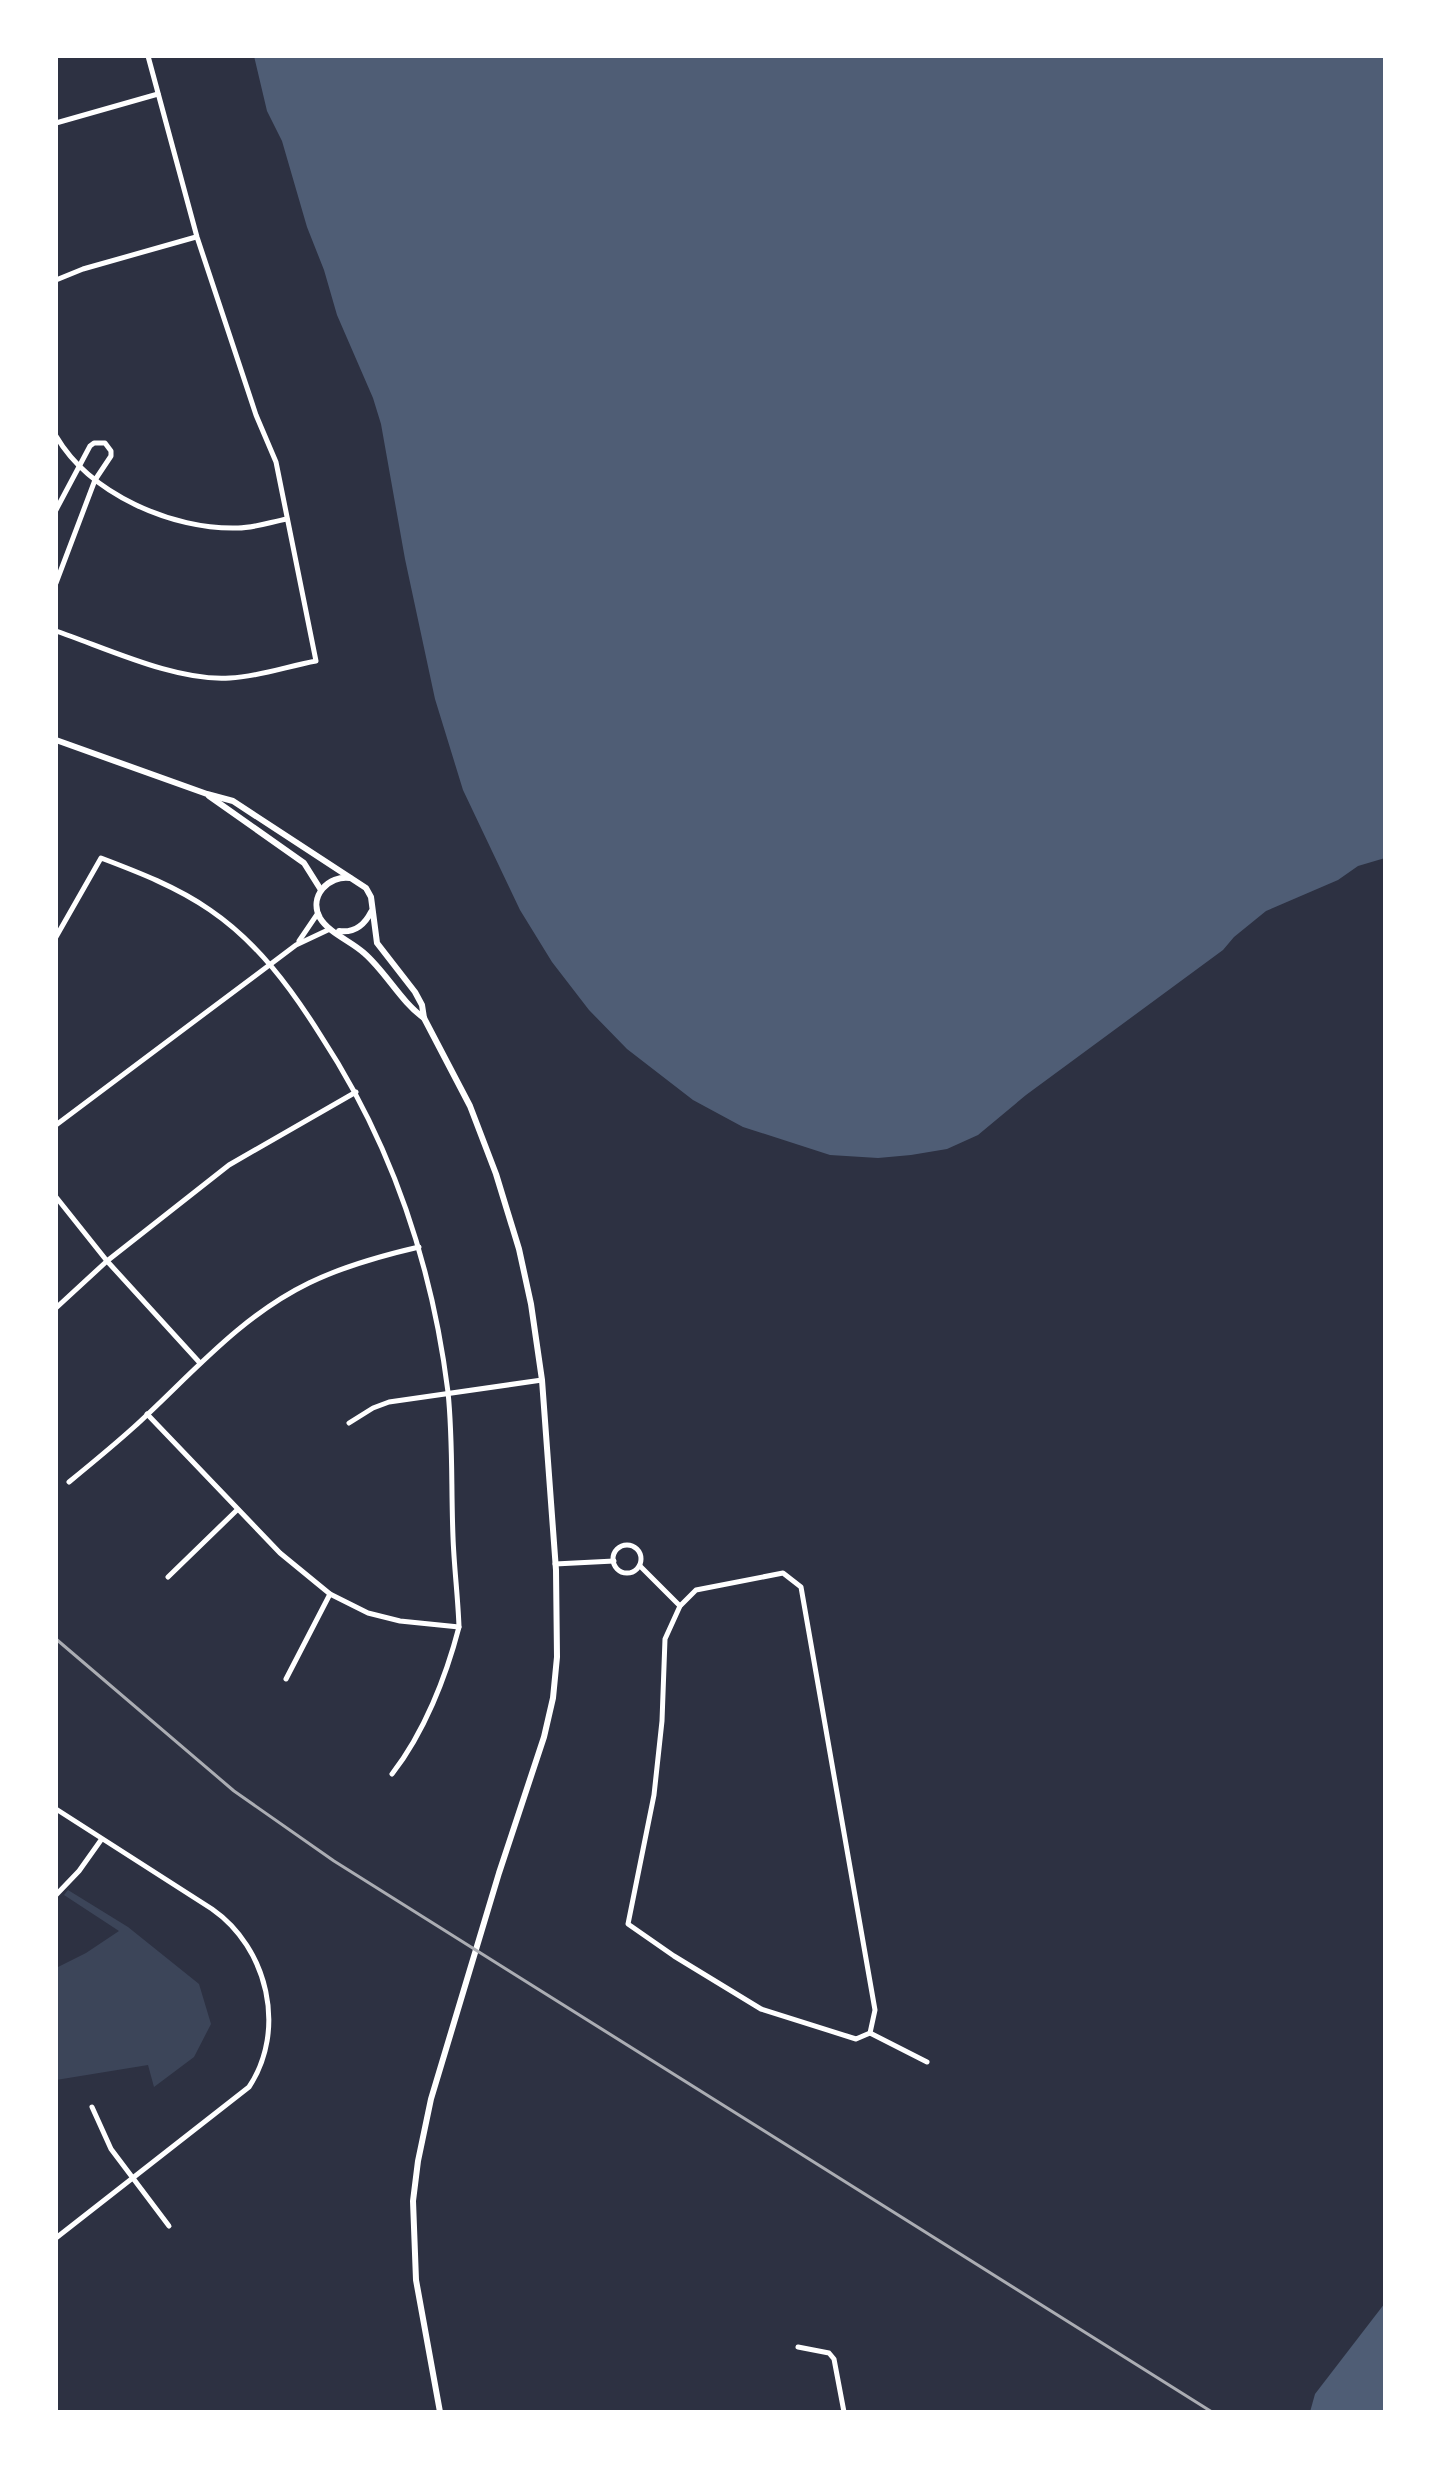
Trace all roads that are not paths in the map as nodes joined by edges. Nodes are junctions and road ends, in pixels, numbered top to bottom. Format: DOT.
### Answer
graph roads {
  1 [pos="148,56"];
  2 [pos="158,94"];
  3 [pos="56,123"];
  4 [pos="197,237"];
  5 [pos="56,280"];
  6 [pos="56,436"];
  7 [pos="78,465"];
  8 [pos="95,480"];
  9 [pos="56,510"];
  10 [pos="287,519"];
  11 [pos="56,583"];
  12 [pos="56,631"];
  13 [pos="56,740"];
  14 [pos="207,794"];
  15 [pos="353,879"];
  16 [pos="321,890"];
  17 [pos="318,912"];
  18 [pos="371,912"];
  19 [pos="332,930"];
  20 [pos="56,937"];
  21 [pos="296,945"];
  22 [pos="271,965"];
  23 [pos="424,1018"];
  24 [pos="356,1092"];
  25 [pos="56,1125"];
  26 [pos="56,1197"];
  27 [pos="419,1247"];
  28 [pos="107,1261"];
  29 [pos="56,1308"];
  30 [pos="200,1363"];
  31 [pos="542,1380"];
  32 [pos="448,1392"];
  33 [pos="147,1414"];
  34 [pos="349,1423"];
  35 [pos="69,1482"];
  36 [pos="237,1510"];
  37 [pos="614,1561"];
  38 [pos="555,1564"];
  39 [pos="640,1566"];
  40 [pos="168,1577"];
  41 [pos="330,1594"];
  42 [pos="680,1606"];
  43 [pos="459,1627"];
  44 [pos="286,1679"];
  45 [pos="392,1774"];
  46 [pos="56,1809"];
  47 [pos="101,1840"];
  48 [pos="56,1895"];
  49 [pos="870,2033"];
  50 [pos="927,2062"];
  51 [pos="92,2107"];
  52 [pos="133,2178"];
  53 [pos="169,2226"];
  54 [pos="56,2238"];
  55 [pos="798,2347"];
  56 [pos="440,2412"];
  57 [pos="844,2412"];
  1 -- 2 [label="street"];
  2 -- 3 [label="street"];
  2 -- 4 [label="street"];
  4 -- 5 [label="street"];
  4 -- 10 [label="street"];
  6 -- 7 [label="street"];
  7 -- 8 [label="street"];
  7 -- 8 [label="street"];
  7 -- 9 [label="street"];
  8 -- 10 [label="street"];
  8 -- 11 [label="street"];
  10 -- 12 [label="street"];
  13 -- 14 [label="street"];
  14 -- 15 [label="street"];
  14 -- 16 [label="street"];
  15 -- 16 [label="street"];
  15 -- 18 [label="street"];
  16 -- 17 [label="street"];
  17 -- 19 [label="street"];
  17 -- 21 [label="street"];
  18 -- 19 [label="street"];
  18 -- 23 [label="street"];
  19 -- 21 [label="street"];
  19 -- 23 [label="street"];
  20 -- 22 [label="street"];
  21 -- 22 [label="street"];
  22 -- 24 [label="street"];
  22 -- 25 [label="street"];
  23 -- 31 [label="street"];
  24 -- 27 [label="street"];
  24 -- 28 [label="street"];
  26 -- 28 [label="street"];
  27 -- 30 [label="street"];
  27 -- 32 [label="street"];
  28 -- 29 [label="street"];
  28 -- 30 [label="street"];
  30 -- 33 [label="street"];
  31 -- 32 [label="street"];
  31 -- 38 [label="street"];
  32 -- 34 [label="street"];
  32 -- 43 [label="street"];
  33 -- 35 [label="street"];
  33 -- 36 [label="street"];
  36 -- 40 [label="street"];
  36 -- 41 [label="street"];
  37 -- 38 [label="street"];
  37 -- 39 [label="street"];
  37 -- 39 [label="street"];
  38 -- 56 [label="street"];
  39 -- 42 [label="street"];
  41 -- 43 [label="street"];
  41 -- 44 [label="street"];
  42 -- 49 [label="street"];
  42 -- 49 [label="street"];
  43 -- 45 [label="street"];
  46 -- 47 [label="street"];
  47 -- 48 [label="street"];
  47 -- 52 [label="street"];
  49 -- 50 [label="street"];
  51 -- 52 [label="street"];
  52 -- 53 [label="street"];
  52 -- 54 [label="street"];
  55 -- 57 [label="street"];
}
